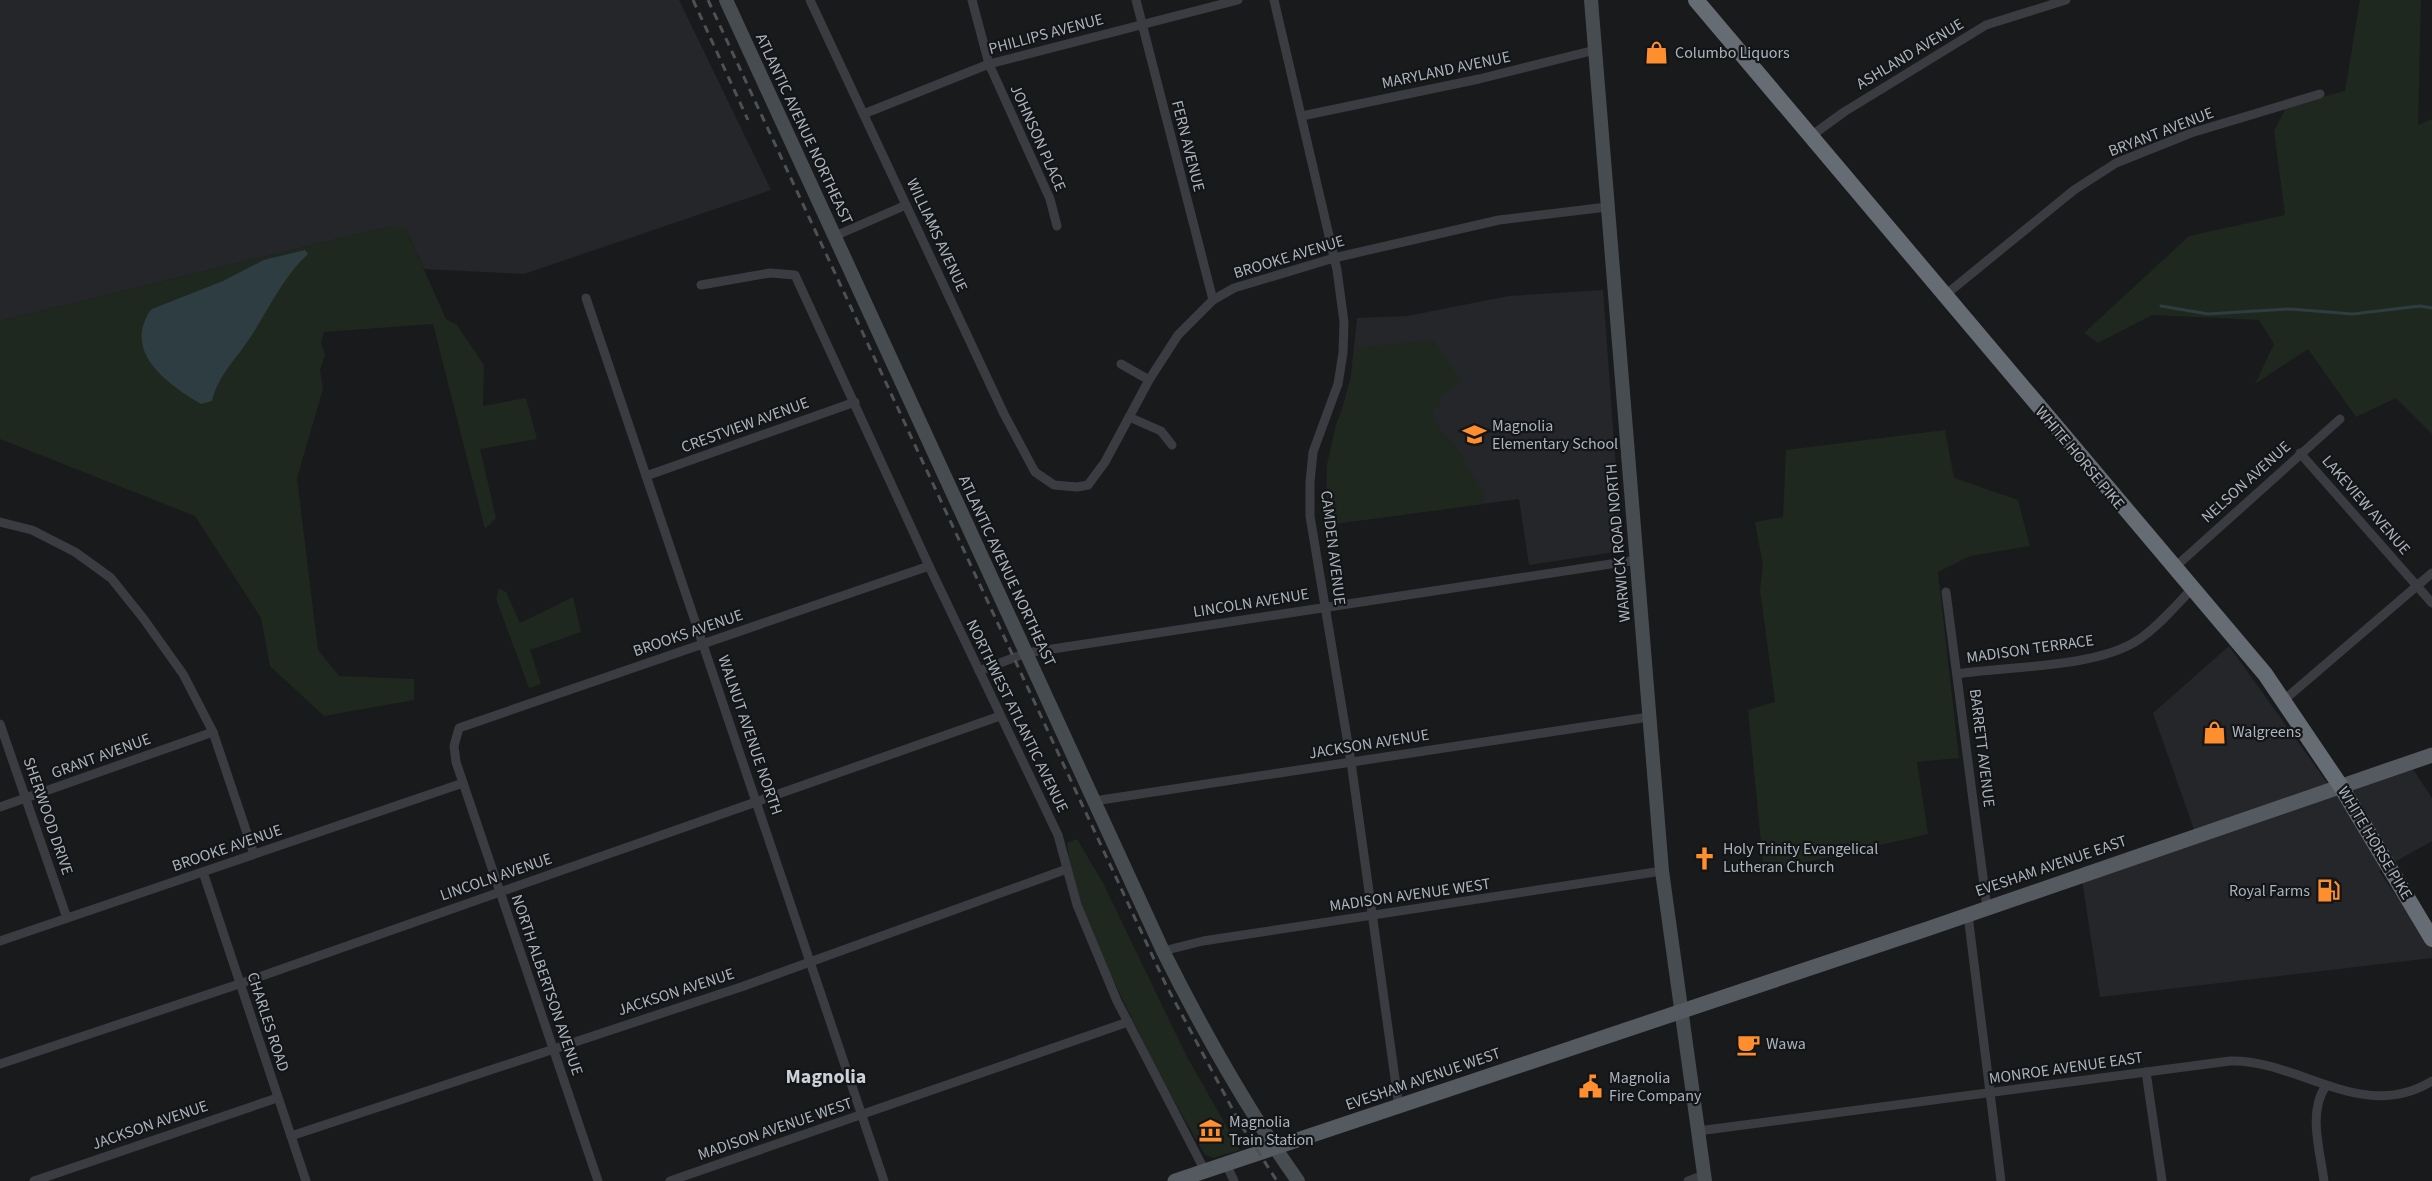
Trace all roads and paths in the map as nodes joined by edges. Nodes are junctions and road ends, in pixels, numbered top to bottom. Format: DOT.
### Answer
graph roads {
  1 [pos="726,0"];
  2 [pos="810,0"];
  3 [pos="972,0"];
  4 [pos="1136,0"];
  5 [pos="1238,0"];
  6 [pos="1275,0"];
  7 [pos="1591,0"];
  8 [pos="1696,0"];
  9 [pos="2066,0"];
  10 [pos="1142,25"];
  11 [pos="1595,50"];
  12 [pos="988,64"];
  13 [pos="2320,94"];
  14 [pos="866,114"];
  15 [pos="1302,116"];
  16 [pos="1811,136"];
  17 [pos="906,205"];
  18 [pos="1607,207"];
  19 [pos="1057,226"];
  20 [pos="836,236"];
  21 [pos="1334,258"];
  22 [pos="701,285"];
  23 [pos="1944,296"];
  24 [pos="586,298"];
  25 [pos="1213,300"];
  26 [pos="1121,364"];
  27 [pos="1149,380"];
  28 [pos="855,402"];
  29 [pos="1129,417"];
  30 [pos="2340,419"];
  31 [pos="1172,446"];
  32 [pos="2300,453"];
  33 [pos="646,476"];
  34 [pos="1043,478"];
  35 [pos="0,522"];
  36 [pos="1637,561"];
  37 [pos="929,567"];
  38 [pos="2174,568"];
  39 [pos="2432,573"];
  40 [pos="2417,586"];
  41 [pos="2192,589"];
  42 [pos="1946,592"];
  43 [pos="2432,603"];
  44 [pos="1325,606"];
  45 [pos="704,645"];
  46 [pos="1026,653"];
  47 [pos="979,670"];
  48 [pos="1958,674"];
  49 [pos="2284,700"];
  50 [pos="1000,716"];
  51 [pos="1649,717"];
  52 [pos="0,724"];
  53 [pos="458,730"];
  54 [pos="213,732"];
  55 [pos="2432,755"];
  56 [pos="1351,762"];
  57 [pos="463,783"];
  58 [pos="2340,785"];
  59 [pos="26,799"];
  60 [pos="756,801"];
  61 [pos="1094,801"];
  62 [pos="0,807"];
  63 [pos="254,854"];
  64 [pos="1067,869"];
  65 [pos="1662,871"];
  66 [pos="202,872"];
  67 [pos="500,891"];
  68 [pos="1987,908"];
  69 [pos="1968,915"];
  70 [pos="1373,916"];
  71 [pos="67,918"];
  72 [pos="2432,939"];
  73 [pos="0,941"];
  74 [pos="1163,951"];
  75 [pos="810,962"];
  76 [pos="239,984"];
  77 [pos="1682,1010"];
  78 [pos="1128,1022"];
  79 [pos="553,1048"];
  80 [pos="0,1064"];
  81 [pos="2146,1072"];
  82 [pos="2432,1081"];
  83 [pos="2325,1087"];
  84 [pos="1989,1093"];
  85 [pos="277,1098"];
  86 [pos="1399,1107"];
  87 [pos="862,1115"];
  88 [pos="1698,1131"];
  89 [pos="291,1136"];
  90 [pos="1274,1148"];
  91 [pos="1226,1164"];
  92 [pos="1205,1171"];
  93 [pos="1705,1178"];
  94 [pos="34,1181"];
  95 [pos="306,1181"];
  96 [pos="598,1181"];
  97 [pos="670,1181"];
  98 [pos="884,1181"];
  99 [pos="1175,1181"];
  100 [pos="1234,1181"];
  101 [pos="1298,1181"];
  102 [pos="1688,1181"];
  103 [pos="2001,1181"];
  104 [pos="2162,1181"];
  105 [pos="2324,1181"];
  1 -- 20 [label="street, ATLANTIC AVENUE NORTHEAST"];
  2 -- 14 [label="street, WILLIAMS AVENUE"];
  3 -- 12 [label="street, JOHNSON PLACE"];
  4 -- 10 [label="street, FERN AVENUE"];
  5 -- 10 [label="street, PHILLIPS AVENUE"];
  6 -- 15 [label="street, CAMDEN AVENUE"];
  7 -- 11 [label="street, WARWICK ROAD NORTH"];
  8 -- 16 [label="highway, WHITE HORSE PIKE"];
  9 -- 16 [label="street, ASHLAND AVENUE"];
  10 -- 12 [label="street, PHILLIPS AVENUE"];
  10 -- 25 [label="street, FERN AVENUE"];
  11 -- 15 [label="street, MARYLAND AVENUE"];
  11 -- 18 [label="street, WARWICK ROAD NORTH"];
  12 -- 14 [label="street, PHILLIPS AVENUE"];
  12 -- 19 [label="street, JOHNSON PLACE"];
  13 -- 23 [label="street, BRYANT AVENUE"];
  14 -- 17 [label="street, WILLIAMS AVENUE"];
  15 -- 21 [label="street, CAMDEN AVENUE"];
  16 -- 23 [label="highway, WHITE HORSE PIKE"];
  17 -- 20 [label="street"];
  17 -- 34 [label="street, WILLIAMS AVENUE"];
  18 -- 21 [label="street, BROOKE AVENUE"];
  18 -- 36 [label="street, WARWICK ROAD NORTH"];
  20 -- 46 [label="street, ATLANTIC AVENUE NORTHEAST"];
  21 -- 25 [label="street, BROOKE AVENUE"];
  21 -- 44 [label="street, CAMDEN AVENUE"];
  22 -- 28 [label="street, NORTHWEST ATLANTIC AVENUE"];
  23 -- 38 [label="highway, WHITE HORSE PIKE"];
  24 -- 33 [label="street, WALNUT AVENUE NORTH"];
  25 -- 27 [label="street, BROOKE AVENUE"];
  26 -- 27 [label="street"];
  27 -- 29 [label="street, BROOKE AVENUE"];
  28 -- 33 [label="street, CRESTVIEW AVENUE"];
  28 -- 37 [label="street, NORTHWEST ATLANTIC AVENUE"];
  29 -- 31 [label="street"];
  29 -- 34 [label="street, BROOKE AVENUE"];
  30 -- 32 [label="street, NELSON AVENUE"];
  32 -- 38 [label="street, NELSON AVENUE"];
  32 -- 40 [label="street, LAKEVIEW AVENUE"];
  33 -- 45 [label="street, WALNUT AVENUE NORTH"];
  35 -- 54 [label="street"];
  36 -- 44 [label="street, LINCOLN AVENUE"];
  36 -- 51 [label="street, WARWICK ROAD NORTH"];
  37 -- 45 [label="street, BROOKS AVENUE"];
  37 -- 47 [label="street, NORTHWEST ATLANTIC AVENUE"];
  38 -- 41 [label="highway, WHITE HORSE PIKE"];
  39 -- 40 [label="street"];
  40 -- 43 [label="street, LAKEVIEW AVENUE"];
  40 -- 49 [label="street"];
  41 -- 48 [label="street, MADISON TERRACE"];
  41 -- 49 [label="highway, WHITE HORSE PIKE"];
  42 -- 48 [label="street, BARRETT AVENUE"];
  44 -- 46 [label="street, LINCOLN AVENUE"];
  44 -- 56 [label="street, CAMDEN AVENUE"];
  45 -- 53 [label="street, BROOKS AVENUE"];
  45 -- 60 [label="street, WALNUT AVENUE NORTH"];
  46 -- 47 [label="street, LINCOLN AVENUE"];
  46 -- 61 [label="street, ATLANTIC AVENUE NORTHEAST"];
  47 -- 50 [label="street, NORTHWEST ATLANTIC AVENUE"];
  48 -- 68 [label="street, BARRETT AVENUE"];
  49 -- 58 [label="highway, WHITE HORSE PIKE"];
  50 -- 60 [label="street, LINCOLN AVENUE"];
  50 -- 64 [label="street, NORTHWEST ATLANTIC AVENUE"];
  51 -- 56 [label="street, JACKSON AVENUE"];
  51 -- 65 [label="street, WARWICK ROAD NORTH"];
  52 -- 59 [label="street, SHERWOOD DRIVE"];
  53 -- 57 [label="street, NORTH ALBERTSON AVENUE"];
  54 -- 59 [label="street, GRANT AVENUE"];
  54 -- 63 [label="street"];
  55 -- 58 [label="main road, EVESHAM AVENUE EAST"];
  56 -- 61 [label="street, JACKSON AVENUE"];
  56 -- 70 [label="street, CAMDEN AVENUE"];
  57 -- 63 [label="street, BROOKE AVENUE"];
  57 -- 67 [label="street, NORTH ALBERTSON AVENUE"];
  58 -- 68 [label="main road, EVESHAM AVENUE EAST"];
  58 -- 72 [label="highway, WHITE HORSE PIKE"];
  59 -- 62 [label="street, GRANT AVENUE"];
  59 -- 71 [label="street, SHERWOOD DRIVE"];
  60 -- 67 [label="street, LINCOLN AVENUE"];
  60 -- 75 [label="street, WALNUT AVENUE NORTH"];
  61 -- 74 [label="street, ATLANTIC AVENUE NORTHEAST"];
  63 -- 66 [label="street, BROOKE AVENUE"];
  64 -- 75 [label="street, JACKSON AVENUE"];
  64 -- 78 [label="street, NORTHWEST ATLANTIC AVENUE"];
  65 -- 70 [label="street, MADISON AVENUE WEST"];
  65 -- 77 [label="street, WARWICK ROAD NORTH"];
  66 -- 71 [label="street, BROOKE AVENUE"];
  66 -- 76 [label="street, CHARLES ROAD"];
  67 -- 76 [label="street, LINCOLN AVENUE"];
  67 -- 79 [label="street, NORTH ALBERTSON AVENUE"];
  68 -- 69 [label="main road, EVESHAM AVENUE EAST"];
  69 -- 77 [label="main road, EVESHAM AVENUE EAST"];
  69 -- 84 [label="street"];
  70 -- 74 [label="street, MADISON AVENUE WEST"];
  70 -- 86 [label="street, CAMDEN AVENUE"];
  71 -- 73 [label="street, BROOKE AVENUE"];
  74 -- 90 [label="street, ATLANTIC AVENUE NORTHEAST"];
  75 -- 79 [label="street, JACKSON AVENUE"];
  75 -- 87 [label="street, WALNUT AVENUE NORTH"];
  76 -- 80 [label="street, LINCOLN AVENUE"];
  76 -- 85 [label="street, CHARLES ROAD"];
  77 -- 86 [label="main road, EVESHAM AVENUE WEST"];
  77 -- 88 [label="street, WARWICK ROAD NORTH"];
  78 -- 87 [label="street, MADISON AVENUE WEST"];
  78 -- 92 [label="street, NORTHWEST ATLANTIC AVENUE"];
  79 -- 89 [label="street, JACKSON AVENUE"];
  79 -- 96 [label="street, NORTH ALBERTSON AVENUE"];
  81 -- 83 [label="street, MONROE AVENUE EAST"];
  81 -- 84 [label="street, MONROE AVENUE EAST"];
  81 -- 104 [label="street"];
  82 -- 83 [label="street, MONROE AVENUE EAST"];
  83 -- 105 [label="street"];
  84 -- 88 [label="street, MONROE AVENUE EAST"];
  84 -- 103 [label="street"];
  85 -- 89 [label="street, CHARLES ROAD"];
  85 -- 94 [label="street, JACKSON AVENUE"];
  86 -- 90 [label="main road, EVESHAM AVENUE WEST"];
  87 -- 97 [label="street, MADISON AVENUE WEST"];
  87 -- 98 [label="street, WALNUT AVENUE NORTH"];
  88 -- 93 [label="street, WARWICK ROAD NORTH"];
  89 -- 95 [label="street, CHARLES ROAD"];
  90 -- 91 [label="main road, EVESHAM AVENUE WEST"];
  90 -- 101 [label="street, ATLANTIC AVENUE NORTHEAST"];
  91 -- 92 [label="main road, EVESHAM AVENUE WEST"];
  91 -- 100 [label="street"];
  92 -- 99 [label="main road, EVESHAM AVENUE WEST"];
  93 -- 102 [label="street"];
}
